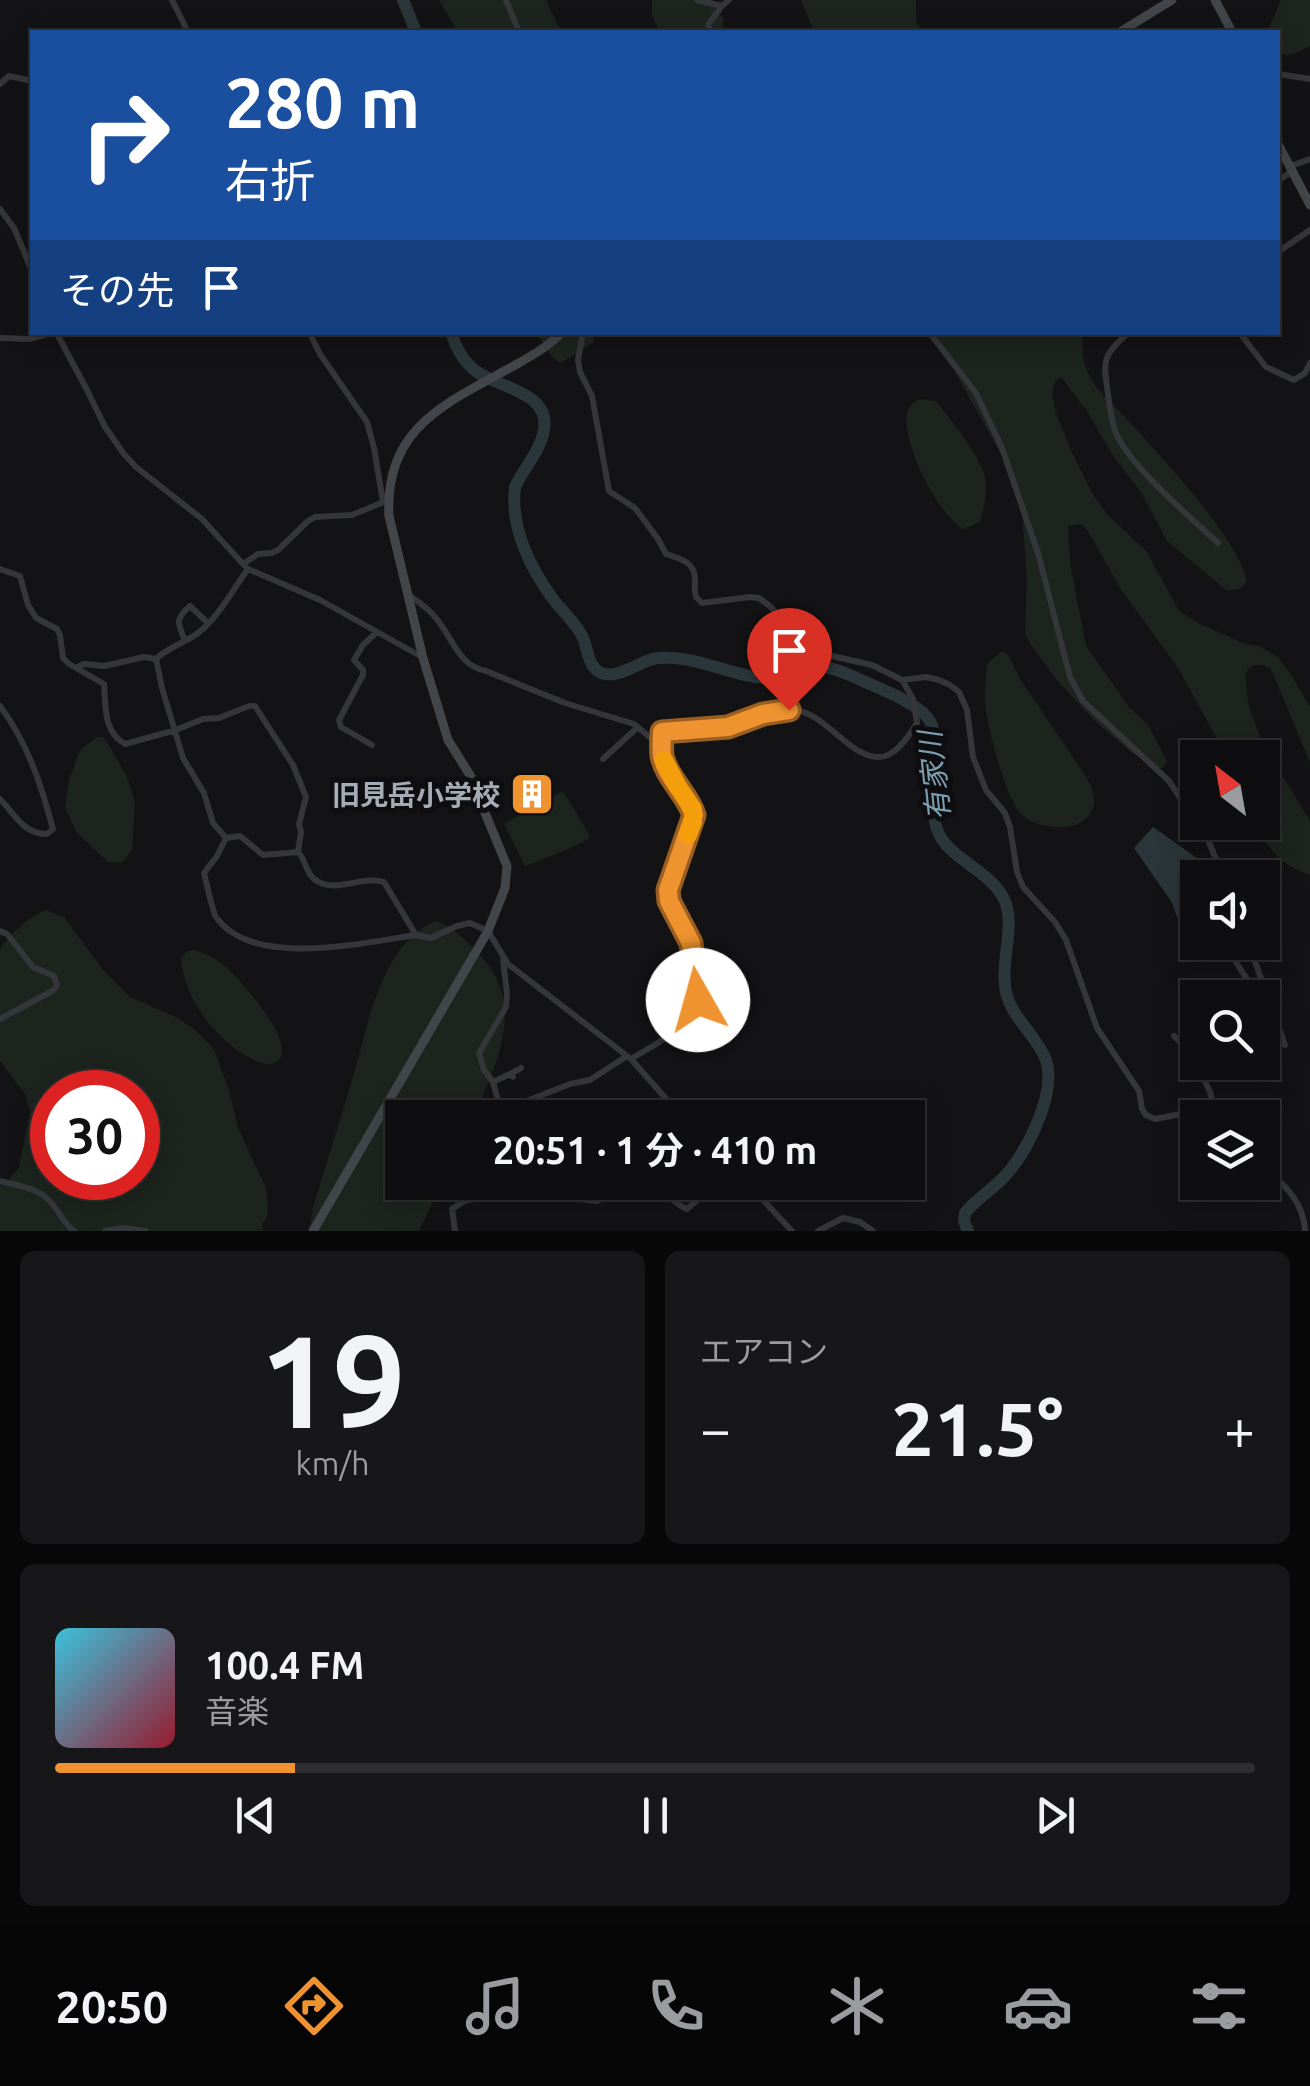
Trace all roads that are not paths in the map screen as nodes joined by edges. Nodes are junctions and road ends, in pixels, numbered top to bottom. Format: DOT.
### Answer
graph roads {
  1 [pos="172,0"];
  2 [pos="506,0"];
  3 [pos="697,0"];
  4 [pos="729,0"];
  5 [pos="1172,0"];
  6 [pos="1215,0"];
  7 [pos="722,6"];
  8 [pos="187,30"];
  9 [pos="518,30"];
  10 [pos="710,30"];
  11 [pos="1123,30"];
  12 [pos="1231,30"];
  13 [pos="1280,74"];
  14 [pos="1309,80"];
  15 [pos="30,81"];
  16 [pos="0,84"];
  17 [pos="1280,148"];
  18 [pos="1310,159"];
  19 [pos="1290,170"];
  20 [pos="1280,179"];
  21 [pos="1310,205"];
  22 [pos="0,209"];
  23 [pos="1310,230"];
  24 [pos="1280,251"];
  25 [pos="30,266"];
  26 [pos="44,335"];
  27 [pos="57,335"];
  28 [pos="310,335"];
  29 [pos="559,335"];
  30 [pos="582,335"];
  31 [pos="931,335"];
  32 [pos="1126,335"];
  33 [pos="1240,335"];
  34 [pos="0,338"];
  35 [pos="1310,363"];
  36 [pos="385,502"];
  37 [pos="1218,543"];
  38 [pos="246,566"];
  39 [pos="0,569"];
  40 [pos="409,595"];
  41 [pos="208,623"];
  42 [pos="377,632"];
  43 [pos="185,641"];
  44 [pos="423,658"];
  45 [pos="156,659"];
  46 [pos="76,668"];
  47 [pos="902,680"];
  48 [pos="0,706"];
  49 [pos="638,726"];
  50 [pos="176,730"];
  51 [pos="372,745"];
  52 [pos="661,755"];
  53 [pos="603,759"];
  54 [pos="0,799"];
  55 [pos="226,838"];
  56 [pos="298,852"];
  57 [pos="1216,860"];
  58 [pos="0,930"];
  59 [pos="488,931"];
  60 [pos="416,934"];
  61 [pos="503,959"];
  62 [pos="0,1018"];
  63 [pos="1280,1030"];
  64 [pos="1174,1036"];
  65 [pos="1286,1045"];
  66 [pos="629,1058"];
  67 [pos="520,1068"];
  68 [pos="493,1082"];
  69 [pos="497,1100"];
  70 [pos="533,1100"];
  71 [pos="668,1100"];
  72 [pos="1212,1100"];
  73 [pos="1180,1114"];
  74 [pos="0,1181"];
  75 [pos="1280,1181"];
  76 [pos="470,1200"];
  77 [pos="673,1200"];
  78 [pos="697,1200"];
  79 [pos="763,1200"];
  80 [pos="316,1227"];
  81 [pos="74,1231"];
  82 [pos="105,1231"];
  83 [pos="146,1231"];
  84 [pos="455,1231"];
  85 [pos="792,1231"];
  86 [pos="818,1231"];
  87 [pos="873,1231"];
  88 [pos="1305,1231"];
  1 -- 8 [label="street"];
  2 -- 9 [label="street"];
  3 -- 7 [label="street"];
  4 -- 7 [label="street"];
  5 -- 11 [label="street"];
  6 -- 12 [label="street"];
  7 -- 10 [label="street"];
  13 -- 14 [label="street"];
  15 -- 16 [label="street"];
  17 -- 19 [label="street"];
  18 -- 19 [label="street"];
  19 -- 20 [label="street"];
  19 -- 21 [label="street"];
  22 -- 25 [label="street"];
  23 -- 24 [label="street"];
  26 -- 34 [label="street"];
  27 -- 38 [label="street"];
  28 -- 36 [label="street"];
  29 -- 36 [label="street"];
  30 -- 47 [label="street"];
  31 -- 57 [label="street"];
  32 -- 37 [label="street"];
  33 -- 35 [label="street"];
  36 -- 38 [label="street"];
  36 -- 40 [label="street"];
  38 -- 41 [label="street"];
  38 -- 42 [label="street"];
  39 -- 46 [label="street"];
  40 -- 44 [label="street"];
  40 -- 49 [label="street"];
  41 -- 43 [label="street"];
  41 -- 43 [label="street"];
  42 -- 44 [label="street"];
  42 -- 51 [label="street"];
  43 -- 45 [label="street"];
  44 -- 59 [label="street"];
  45 -- 46 [label="street"];
  45 -- 50 [label="street"];
  46 -- 50 [label="street"];
  47 -- 52 [label="street"];
  47 -- 73 [label="street"];
  48 -- 54 [label="street"];
  49 -- 52 [label="street"];
  49 -- 53 [label="street"];
  50 -- 55 [label="street"];
  50 -- 56 [label="street"];
  52 -- 66 [label="street"];
  55 -- 56 [label="street"];
  55 -- 60 [label="street"];
  56 -- 60 [label="street"];
  58 -- 62 [label="street"];
  59 -- 60 [label="street"];
  59 -- 61 [label="street"];
  59 -- 80 [label="street"];
  61 -- 66 [label="street"];
  61 -- 68 [label="street"];
  63 -- 65 [label="street"];
  64 -- 72 [label="street"];
  66 -- 70 [label="street"];
  66 -- 71 [label="street"];
  67 -- 68 [label="street"];
  68 -- 69 [label="street"];
  74 -- 81 [label="street"];
  75 -- 88 [label="street"];
  76 -- 84 [label="street"];
  77 -- 78 [label="street"];
  79 -- 85 [label="street"];
  82 -- 83 [label="street"];
  86 -- 87 [label="street"];
}
